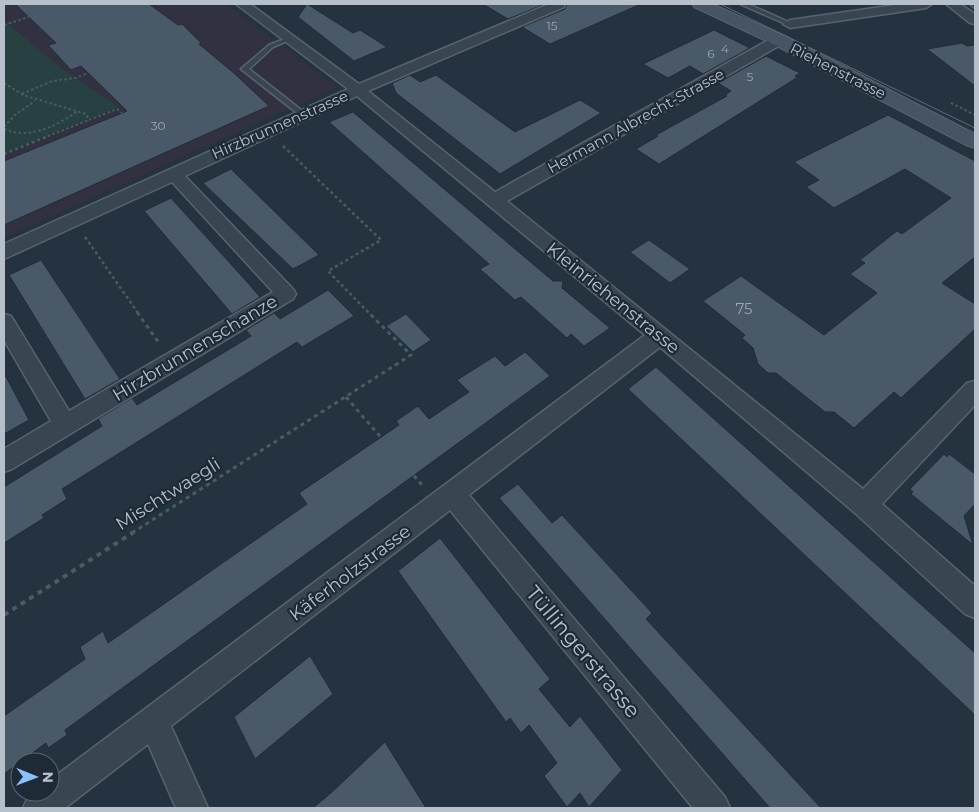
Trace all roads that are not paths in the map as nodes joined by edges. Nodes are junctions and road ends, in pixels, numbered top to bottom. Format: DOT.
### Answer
graph roads {
  1 [pos="242,4"];
  2 [pos="559,4"];
  3 [pos="700,4"];
  4 [pos="743,4"];
  5 [pos="926,4"];
  6 [pos="952,4"];
  7 [pos="886,6"];
  8 [pos="975,20"];
  9 [pos="790,24"];
  10 [pos="289,39"];
  11 [pos="778,40"];
  12 [pos="358,90"];
  13 [pos="302,116"];
  14 [pos="975,142"];
  15 [pos="174,174"];
  16 [pos="493,200"];
  17 [pos="4,252"];
  18 [pos="4,322"];
  19 [pos="660,335"];
  20 [pos="975,390"];
  21 [pos="65,425"];
  22 [pos="4,461"];
  23 [pos="453,495"];
  24 [pos="864,505"];
  25 [pos="975,604"];
  26 [pos="154,722"];
  27 [pos="39,808"];
  28 [pos="192,808"];
  29 [pos="714,808"];
  1 -- 10 [label="street, Kleinriehenstrasse"];
  2 -- 12 [label="street, Hirzbrunnenstrasse"];
  3 -- 11 [label="main road, Riehenstrasse"];
  4 -- 9 [label="lane"];
  5 -- 7 [label="street"];
  6 -- 8 [label="street"];
  7 -- 9 [label="street"];
  10 -- 12 [label="street, Kleinriehenstrasse"];
  10 -- 13 [label="lane"];
  11 -- 14 [label="main road, Riehenstrasse"];
  11 -- 16 [label="street, Hermann Albrecht-Strasse"];
  12 -- 13 [label="street, Hirzbrunnenstrasse"];
  12 -- 16 [label="street, Kleinriehenstrasse"];
  13 -- 15 [label="street, Hirzbrunnenstrasse"];
  15 -- 17 [label="street, Hirzbrunnenstrasse"];
  15 -- 21 [label="street, Hirzbrunnenschanze"];
  16 -- 19 [label="street, Kleinriehenstrasse"];
  18 -- 21 [label="street"];
  19 -- 23 [label="street, Käferholzstrasse"];
  19 -- 24 [label="street, Kleinriehenstrasse"];
  20 -- 24 [label="street"];
  21 -- 22 [label="street, Hirzbrunnenschanze"];
  23 -- 26 [label="street, Käferholzstrasse"];
  23 -- 29 [label="street, Tüllingerstrasse"];
  24 -- 25 [label="street, Kleinriehenstrasse"];
  26 -- 27 [label="street, Käferholzstrasse"];
  26 -- 28 [label="street"];
}
